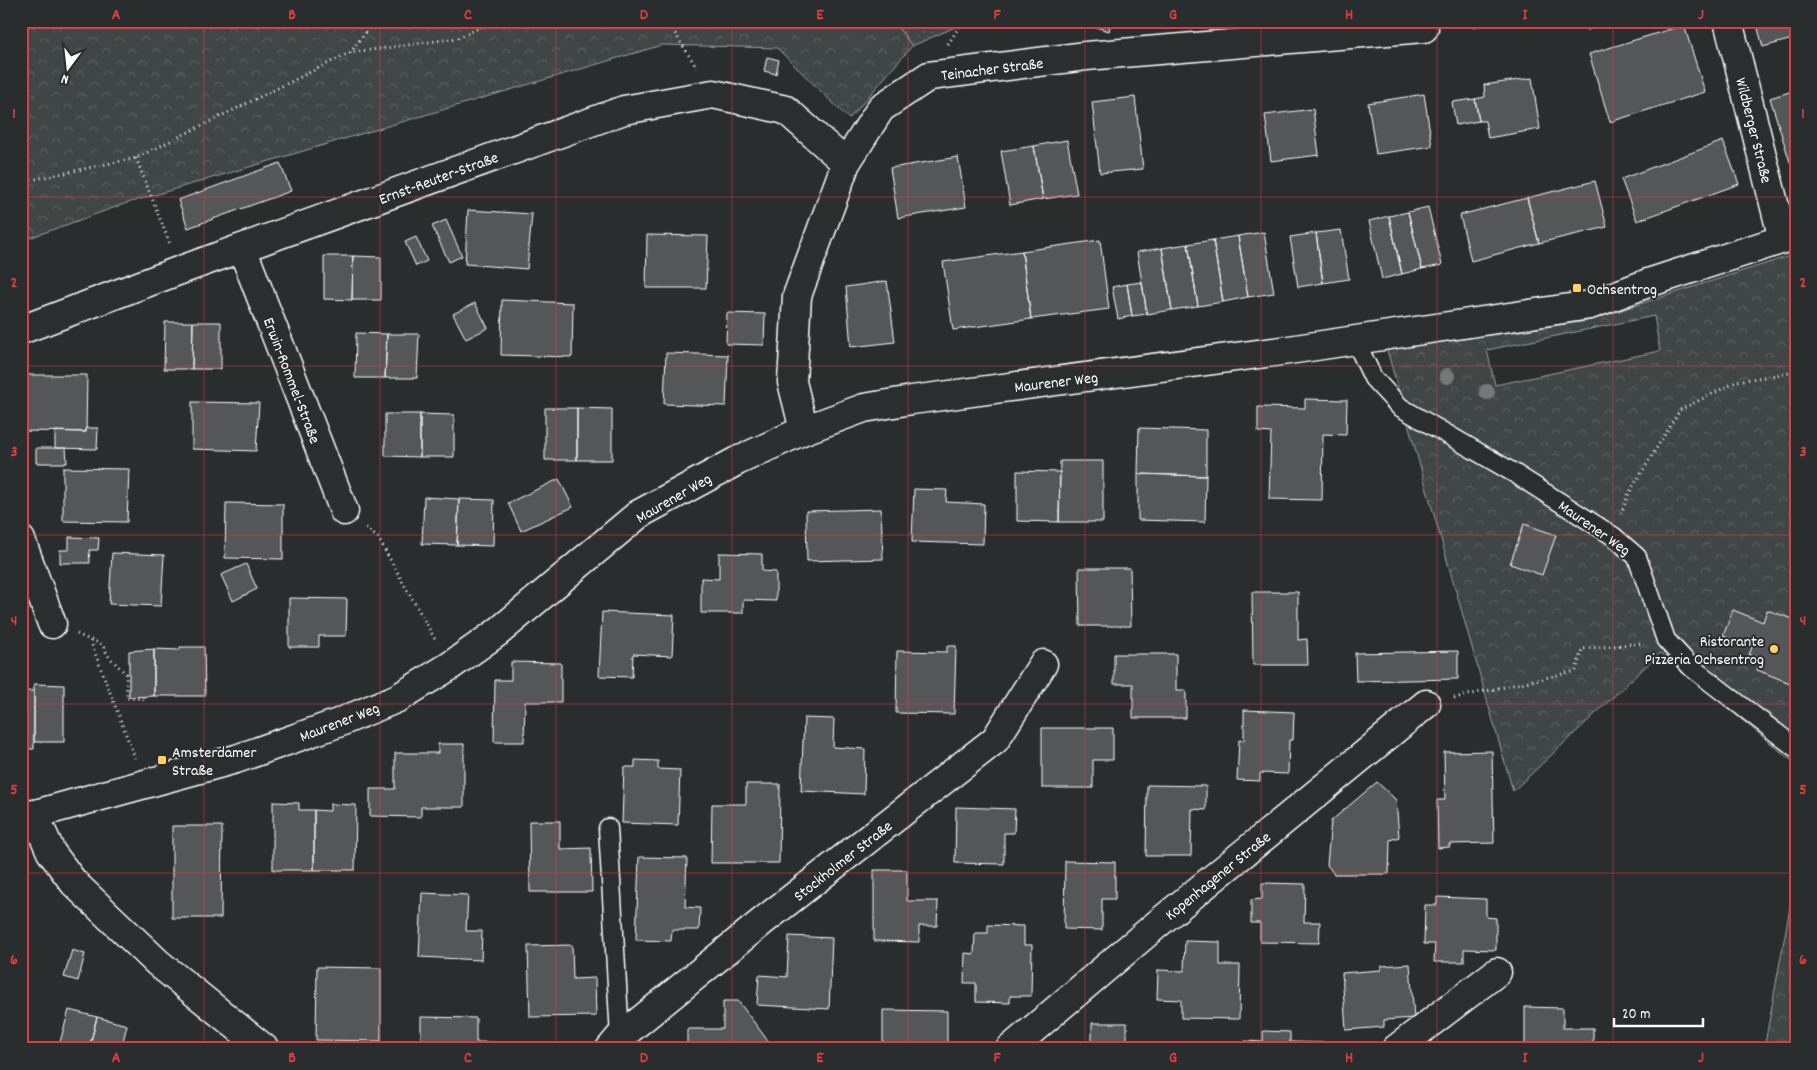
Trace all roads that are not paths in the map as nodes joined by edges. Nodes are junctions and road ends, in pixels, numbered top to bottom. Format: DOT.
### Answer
graph roads {
  1 [pos="1728,21"];
  2 [pos="1424,28"];
  3 [pos="846,163"];
  4 [pos="1789,237"];
  5 [pos="242,248"];
  6 [pos="21,330"];
  7 [pos="1355,340"];
  8 [pos="804,430"];
  9 [pos="344,511"];
  10 [pos="21,540"];
  11 [pos="52,624"];
  12 [pos="1043,664"];
  13 [pos="1426,704"];
  14 [pos="1796,748"];
  15 [pos="28,816"];
  16 [pos="608,828"];
  17 [pos="1497,972"];
  18 [pos="615,1043"];
  19 [pos="265,1049"];
  20 [pos="1010,1049"];
  21 [pos="1396,1049"];
  1 -- 4 [label="street, Wildberger Straße"];
  2 -- 3 [label="street, Teinacher Straße"];
  3 -- 5 [label="street, Ernst-Reuter-Straße"];
  3 -- 8 [label="street, Teinacher Straße"];
  4 -- 7 [label="street, Maurener Weg"];
  5 -- 6 [label="street, Ernst-Reuter-Straße"];
  5 -- 9 [label="street, Erwin-Rommel-Straße"];
  7 -- 8 [label="street, Maurener Weg"];
  7 -- 14 [label="lane, Maurener Weg"];
  8 -- 15 [label="street, Maurener Weg"];
  10 -- 11 [label="street"];
  12 -- 18 [label="street, Stockholmer Straße"];
  13 -- 20 [label="street, Kopenhagener Straße"];
  15 -- 19 [label="street"];
  16 -- 18 [label="lane, Stockholmer Straße"];
  17 -- 21 [label="street"];
}
